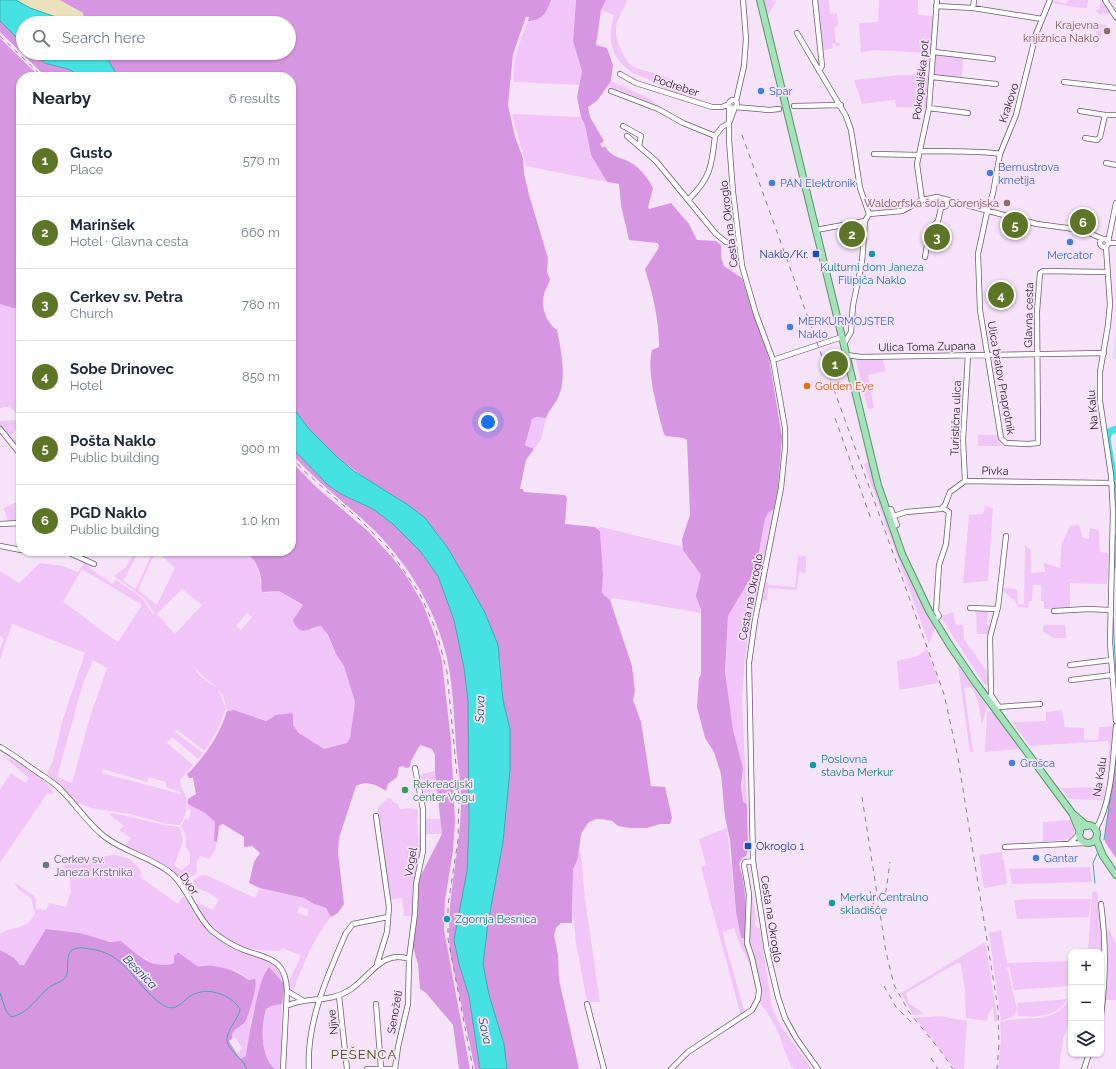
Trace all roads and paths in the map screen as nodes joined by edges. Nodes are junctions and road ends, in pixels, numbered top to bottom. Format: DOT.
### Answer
graph roads {
  1 [pos="743,0"];
  2 [pos="760,0"];
  3 [pos="815,0"];
  4 [pos="936,0"];
  5 [pos="974,0"];
  6 [pos="1050,0"];
  7 [pos="1105,0"];
  8 [pos="936,6"];
  9 [pos="973,8"];
  10 [pos="1114,12"];
  11 [pos="1116,17"];
  12 [pos="1042,19"];
  13 [pos="797,33"];
  14 [pos="934,52"];
  15 [pos="993,59"];
  16 [pos="820,72"];
  17 [pos="620,74"];
  18 [pos="932,77"];
  19 [pos="1064,82"];
  20 [pos="996,84"];
  21 [pos="1116,88"];
  22 [pos="611,91"];
  23 [pos="732,102"];
  24 [pos="840,105"];
  25 [pos="794,106"];
  26 [pos="735,107"];
  27 [pos="929,108"];
  28 [pos="756,109"];
  29 [pos="780,109"];
  30 [pos="1080,111"];
  31 [pos="968,113"];
  32 [pos="1105,115"];
  33 [pos="1116,115"];
  34 [pos="729,123"];
  35 [pos="623,126"];
  36 [pos="627,136"];
  37 [pos="715,136"];
  38 [pos="1085,138"];
  39 [pos="639,146"];
  40 [pos="920,153"];
  41 [pos="874,154"];
  42 [pos="1000,154"];
  43 [pos="1106,163"];
  44 [pos="1116,165"];
  45 [pos="688,200"];
  46 [pos="922,200"];
  47 [pos="949,200"];
  48 [pos="1116,203"];
  49 [pos="987,212"];
  50 [pos="869,214"];
  51 [pos="865,221"];
  52 [pos="816,230"];
  53 [pos="1104,243"];
  54 [pos="1116,243"];
  55 [pos="738,244"];
  56 [pos="925,257"];
  57 [pos="1108,272"];
  58 [pos="843,340"];
  59 [pos="988,354"];
  60 [pos="1037,354"];
  61 [pos="1104,354"];
  62 [pos="847,355"];
  63 [pos="968,355"];
  64 [pos="773,360"];
  65 [pos="0,429"];
  66 [pos="16,449"];
  67 [pos="1110,468"];
  68 [pos="965,481"];
  69 [pos="1103,483"];
  70 [pos="1112,483"];
  71 [pos="943,508"];
  72 [pos="889,510"];
  73 [pos="894,516"];
  74 [pos="16,523"];
  75 [pos="0,524"];
  76 [pos="894,526"];
  77 [pos="1006,536"];
  78 [pos="0,546"];
  79 [pos="16,549"];
  80 [pos="76,556"];
  81 [pos="94,564"];
  82 [pos="1112,573"];
  83 [pos="1116,578"];
  84 [pos="970,608"];
  85 [pos="997,609"];
  86 [pos="1110,610"];
  87 [pos="1054,611"];
  88 [pos="937,616"];
  89 [pos="1111,660"];
  90 [pos="1070,666"];
  91 [pos="1112,675"];
  92 [pos="1072,680"];
  93 [pos="990,698"];
  94 [pos="1040,704"];
  95 [pos="1116,721"];
  96 [pos="1116,726"];
  97 [pos="0,747"];
  98 [pos="416,768"];
  99 [pos="1072,813"];
  100 [pos="376,816"];
  101 [pos="1087,826"];
  102 [pos="1095,830"];
  103 [pos="1080,833"];
  104 [pos="1090,842"];
  105 [pos="1068,844"];
  106 [pos="1005,847"];
  107 [pos="753,861"];
  108 [pos="1116,875"];
  109 [pos="1101,904"];
  110 [pos="388,917"];
  111 [pos="409,959"];
  112 [pos="378,964"];
  113 [pos="1103,985"];
  114 [pos="288,991"];
  115 [pos="339,996"];
  116 [pos="321,999"];
  117 [pos="302,1000"];
  118 [pos="376,1004"];
  119 [pos="587,1004"];
  120 [pos="286,1006"];
  121 [pos="1088,1057"];
  122 [pos="381,1068"];
  123 [pos="283,1069"];
  124 [pos="309,1069"];
  125 [pos="347,1069"];
  126 [pos="367,1069"];
  127 [pos="395,1069"];
  128 [pos="604,1069"];
  129 [pos="671,1069"];
  130 [pos="818,1069"];
  131 [pos="1084,1069"];
  1 -- 23 [label="street, Cesta na Okroglo"];
  2 -- 52 [label="main road"];
  3 -- 16 [label="street"];
  4 -- 8 [label="street, Pokopališka pot"];
  5 -- 9 [label="street"];
  6 -- 12 [label="street, Krakovo"];
  7 -- 10 [label="street"];
  8 -- 9 [label="street"];
  8 -- 14 [label="street, Pokopališka pot"];
  9 -- 12 [label="street"];
  10 -- 11 [label="street"];
  12 -- 42 [label="street, Krakovo"];
  13 -- 16 [label="street"];
  14 -- 15 [label="street"];
  14 -- 18 [label="street, Pokopališka pot"];
  16 -- 24 [label="street"];
  17 -- 23 [label="street, Podreber"];
  18 -- 20 [label="street"];
  18 -- 27 [label="street, Pokopališka pot"];
  19 -- 21 [label="street"];
  22 -- 37 [label="street"];
  23 -- 26 [label="street"];
  23 -- 28 [label="street"];
  23 -- 34 [label="street, Cesta na Okroglo"];
  24 -- 25 [label="street"];
  24 -- 50 [label="street"];
  26 -- 28 [label="street"];
  26 -- 34 [label="street"];
  27 -- 31 [label="street"];
  27 -- 40 [label="street, Pokopališka pot"];
  28 -- 29 [label="street"];
  30 -- 32 [label="street"];
  32 -- 33 [label="street"];
  32 -- 38 [label="street"];
  34 -- 37 [label="street"];
  34 -- 55 [label="street, Cesta na Okroglo"];
  35 -- 39 [label="street"];
  36 -- 39 [label="street"];
  37 -- 45 [label="street"];
  39 -- 45 [label="street"];
  40 -- 41 [label="street"];
  40 -- 42 [label="street"];
  40 -- 46 [label="street, Pokopališka pot"];
  42 -- 49 [label="street, Krakovo"];
  43 -- 44 [label="street"];
  45 -- 55 [label="street"];
  46 -- 47 [label="street"];
  46 -- 50 [label="street"];
  47 -- 49 [label="street"];
  47 -- 56 [label="street"];
  48 -- 53 [label="street, Na Kalu"];
  49 -- 53 [label="street"];
  49 -- 59 [label="street, Ulica bratov Praprotnik"];
  50 -- 51 [label="street"];
  51 -- 52 [label="street"];
  51 -- 58 [label="street"];
  52 -- 58 [label="main road"];
  53 -- 54 [label="street"];
  53 -- 57 [label="street, Na Kalu"];
  55 -- 64 [label="street, Cesta na Okroglo"];
  57 -- 60 [label="street, Glavna cesta"];
  57 -- 61 [label="street, Na Kalu"];
  58 -- 62 [label="main road"];
  58 -- 64 [label="street"];
  59 -- 60 [label="street, Ulica Toma Zupana"];
  59 -- 60 [label="street, Ulica bratov Praprotnik"];
  59 -- 63 [label="street, Ulica Toma Zupana"];
  60 -- 61 [label="street, Ulica Toma Zupana"];
  61 -- 67 [label="street, Na Kalu"];
  62 -- 63 [label="street, Ulica Toma Zupana"];
  62 -- 72 [label="main road"];
  63 -- 68 [label="street, Turistična ulica"];
  64 -- 107 [label="street, Cesta na Okroglo"];
  65 -- 66 [label="street"];
  67 -- 69 [label="street"];
  67 -- 70 [label="street, Na Kalu"];
  68 -- 69 [label="street, Pivka"];
  68 -- 71 [label="street"];
  69 -- 70 [label="street, Pivka"];
  70 -- 82 [label="street, Na Kalu"];
  71 -- 73 [label="street"];
  71 -- 88 [label="street"];
  72 -- 73 [label="street"];
  72 -- 76 [label="main road"];
  73 -- 76 [label="street"];
  74 -- 75 [label="street"];
  76 -- 88 [label="main road"];
  77 -- 85 [label="street"];
  78 -- 79 [label="street"];
  80 -- 81 [label="street"];
  82 -- 83 [label="street"];
  82 -- 86 [label="street, Na Kalu"];
  84 -- 85 [label="street"];
  85 -- 93 [label="street"];
  86 -- 87 [label="street"];
  86 -- 89 [label="street, Na Kalu"];
  88 -- 93 [label="main road"];
  89 -- 90 [label="street"];
  89 -- 91 [label="street, Na Kalu"];
  91 -- 92 [label="street"];
  91 -- 95 [label="street, Na Kalu"];
  93 -- 94 [label="street"];
  93 -- 99 [label="main road"];
  96 -- 102 [label="street, Na Kalu"];
  97 -- 114 [label="street, Dvor"];
  98 -- 111 [label="street, Vogel"];
  99 -- 101 [label="main road"];
  99 -- 103 [label="main road"];
  100 -- 110 [label="street"];
  101 -- 102 [label="main road"];
  101 -- 103 [label="main road"];
  102 -- 104 [label="main road"];
  103 -- 104 [label="main road"];
  103 -- 105 [label="street"];
  104 -- 105 [label="street"];
  104 -- 108 [label="main road"];
  105 -- 106 [label="street"];
  107 -- 129 [label="street"];
  107 -- 130 [label="street, Cesta na Okroglo"];
  109 -- 113 [label="street"];
  110 -- 112 [label="street"];
  110 -- 116 [label="street"];
  111 -- 112 [label="street"];
  111 -- 127 [label="street, Senožeti"];
  112 -- 115 [label="street"];
  114 -- 117 [label="street"];
  114 -- 120 [label="street, Dvor"];
  115 -- 116 [label="street"];
  115 -- 125 [label="street, Njive"];
  116 -- 117 [label="street"];
  116 -- 124 [label="street"];
  117 -- 120 [label="street"];
  118 -- 122 [label="street"];
  119 -- 128 [label="street"];
  120 -- 123 [label="street, Dvor"];
  121 -- 131 [label="street"];
  122 -- 126 [label="street"];
  122 -- 127 [label="street"];
}
